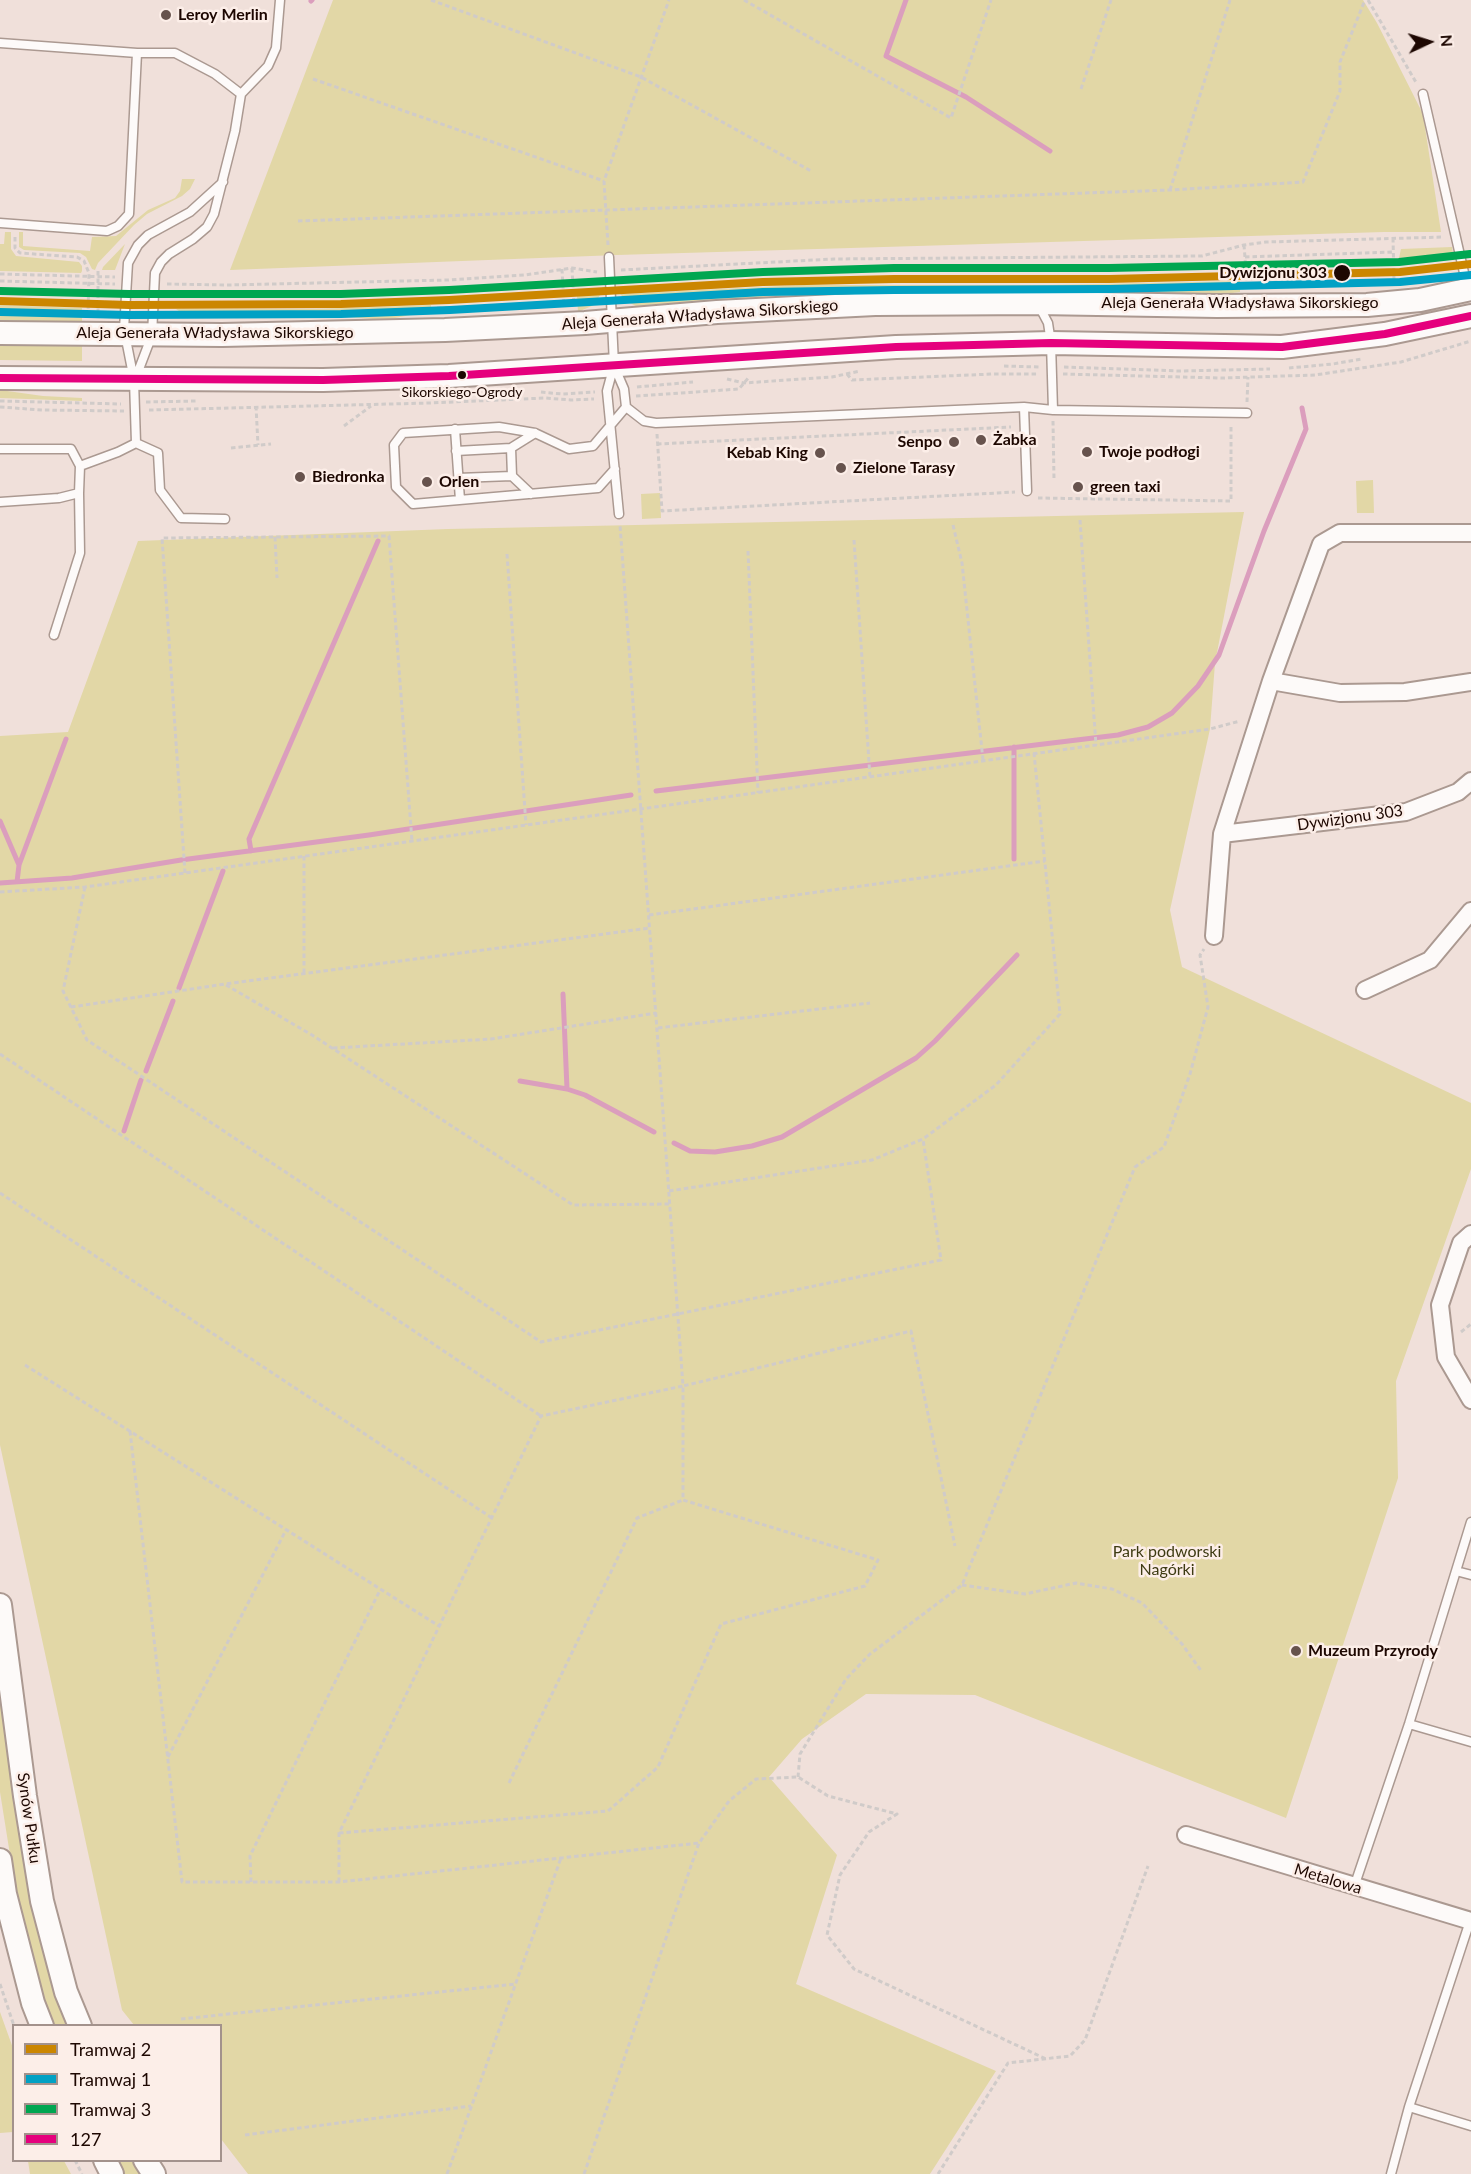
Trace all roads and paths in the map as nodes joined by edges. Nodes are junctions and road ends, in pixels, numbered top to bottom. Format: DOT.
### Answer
graph roads {
  1 [pos="280,0"];
  2 [pos="431,0"];
  3 [pos="669,0"];
  4 [pos="744,0"];
  5 [pos="991,0"];
  6 [pos="1111,0"];
  7 [pos="1230,0"];
  8 [pos="1367,0"];
  9 [pos="0,43"];
  10 [pos="137,53"];
  11 [pos="641,77"];
  12 [pos="313,79"];
  13 [pos="1081,90"];
  14 [pos="241,94"];
  15 [pos="1423,94"];
  16 [pos="811,171"];
  17 [pos="224,181"];
  18 [pos="604,181"];
  19 [pos="1170,190"];
  20 [pos="605,209"];
  21 [pos="298,221"];
  22 [pos="0,223"];
  23 [pos="15,232"];
  24 [pos="1456,236"];
  25 [pos="1393,238"];
  26 [pos="1244,245"];
  27 [pos="1393,252"];
  28 [pos="609,257"];
  29 [pos="1245,257"];
  30 [pos="562,268"];
  31 [pos="572,268"];
  32 [pos="98,270"];
  33 [pos="609,271"];
  34 [pos="0,274"];
  35 [pos="89,276"];
  36 [pos="99,277"];
  37 [pos="115,277"];
  38 [pos="0,281"];
  39 [pos="89,284"];
  40 [pos="99,284"];
  41 [pos="114,284"];
  42 [pos="164,284"];
  43 [pos="1256,284"];
  44 [pos="1275,284"];
  45 [pos="1469,290"];
  46 [pos="1038,303"];
  47 [pos="574,312"];
  48 [pos="565,313"];
  49 [pos="1471,316"];
  50 [pos="98,319"];
  51 [pos="611,321"];
  52 [pos="88,322"];
  53 [pos="0,333"];
  54 [pos="125,334"];
  55 [pos="152,335"];
  56 [pos="1051,343"];
  57 [pos="614,365"];
  58 [pos="1248,377"];
  59 [pos="0,378"];
  60 [pos="135,380"];
  61 [pos="570,385"];
  62 [pos="1248,392"];
  63 [pos="87,397"];
  64 [pos="97,398"];
  65 [pos="594,399"];
  66 [pos="571,400"];
  67 [pos="0,401"];
  68 [pos="87,404"];
  69 [pos="98,404"];
  70 [pos="120,404"];
  71 [pos="372,405"];
  72 [pos="256,406"];
  73 [pos="0,407"];
  74 [pos="626,407"];
  75 [pos="1024,407"];
  76 [pos="87,410"];
  77 [pos="1053,410"];
  78 [pos="135,411"];
  79 [pos="1231,413"];
  80 [pos="1247,413"];
  81 [pos="656,423"];
  82 [pos="611,424"];
  83 [pos="345,426"];
  84 [pos="1025,426"];
  85 [pos="455,429"];
  86 [pos="535,432"];
  87 [pos="136,443"];
  88 [pos="271,444"];
  89 [pos="657,444"];
  90 [pos="258,445"];
  91 [pos="231,448"];
  92 [pos="511,448"];
  93 [pos="0,449"];
  94 [pos="456,451"];
  95 [pos="80,466"];
  96 [pos="615,469"];
  97 [pos="512,476"];
  98 [pos="458,478"];
  99 [pos="1054,480"];
  100 [pos="1027,491"];
  101 [pos="79,493"];
  102 [pos="531,494"];
  103 [pos="460,500"];
  104 [pos="0,502"];
  105 [pos="618,514"];
  106 [pos="225,519"];
  107 [pos="1080,520"];
  108 [pos="952,525"];
  109 [pos="1471,533"];
  110 [pos="275,537"];
  111 [pos="854,540"];
  112 [pos="748,551"];
  113 [pos="507,554"];
  114 [pos="277,578"];
  115 [pos="54,635"];
  116 [pos="1271,681"];
  117 [pos="1471,682"];
  118 [pos="1260,715"];
  119 [pos="1096,743"];
  120 [pos="1034,753"];
  121 [pos="983,760"];
  122 [pos="870,777"];
  123 [pos="1471,781"];
  124 [pos="758,793"];
  125 [pos="641,809"];
  126 [pos="526,825"];
  127 [pos="1222,834"];
  128 [pos="412,841"];
  129 [pos="304,856"];
  130 [pos="1045,861"];
  131 [pos="185,873"];
  132 [pos="85,887"];
  133 [pos="0,892"];
  134 [pos="1471,911"];
  135 [pos="649,915"];
  136 [pos="650,928"];
  137 [pos="1214,936"];
  138 [pos="304,973"];
  139 [pos="225,984"];
  140 [pos="1365,990"];
  141 [pos="870,1003"];
  142 [pos="70,1007"];
  143 [pos="656,1013"];
  144 [pos="657,1028"];
  145 [pos="332,1048"];
  146 [pos="0,1054"];
  147 [pos="923,1139"];
  148 [pos="669,1192"];
  149 [pos="0,1193"];
  150 [pos="670,1204"];
  151 [pos="1471,1234"];
  152 [pos="678,1313"];
  153 [pos="25,1365"];
  154 [pos="683,1386"];
  155 [pos="1471,1400"];
  156 [pos="541,1416"];
  157 [pos="130,1431"];
  158 [pos="683,1500"];
  159 [pos="492,1518"];
  160 [pos="1471,1522"];
  161 [pos="286,1530"];
  162 [pos="955,1546"];
  163 [pos="1456,1570"];
  164 [pos="1471,1575"];
  165 [pos="962,1585"];
  166 [pos="380,1590"];
  167 [pos="0,1605"];
  168 [pos="439,1626"];
  169 [pos="1202,1672"];
  170 [pos="1409,1724"];
  171 [pos="1471,1742"];
  172 [pos="167,1759"];
  173 [pos="798,1777"];
  174 [pos="508,1783"];
  175 [pos="339,1833"];
  176 [pos="1186,1835"];
  177 [pos="699,1843"];
  178 [pos="561,1858"];
  179 [pos="0,1860"];
  180 [pos="1148,1866"];
  181 [pos="251,1882"];
  182 [pos="339,1882"];
  183 [pos="1354,1887"];
  184 [pos="1471,1921"];
  185 [pos="0,1984"];
  186 [pos="516,1984"];
  187 [pos="182,2019"];
  188 [pos="14,2024"];
  189 [pos="42,2024"];
  190 [pos="80,2024"];
  191 [pos="1046,2059"];
  192 [pos="471,2106"];
  193 [pos="1409,2107"];
  194 [pos="1471,2126"];
  195 [pos="245,2135"];
  196 [pos="447,2174"];
  197 [pos="584,2174"];
  198 [pos="938,2174"];
  199 [pos="1391,2174"];
  1 -- 14 [label="lane"];
  2 -- 11 [label="path"];
  3 -- 11 [label="path"];
  4 -- 5 [label="path"];
  6 -- 13 [label="path"];
  7 -- 19 [label="path"];
  8 -- 15 [label="path"];
  8 -- 19 [label="path"];
  9 -- 10 [label="lane"];
  10 -- 14 [label="lane"];
  10 -- 22 [label="lane"];
  11 -- 16 [label="path"];
  11 -- 18 [label="path"];
  12 -- 18 [label="path"];
  14 -- 17 [label="lane"];
  15 -- 24 [label="lane"];
  17 -- 54 [label="lane"];
  17 -- 55 [label="lane"];
  18 -- 20 [label="path"];
  19 -- 20 [label="path"];
  20 -- 21 [label="path"];
  20 -- 28 [label="path"];
  23 -- 35 [label="path"];
  24 -- 25 [label="path"];
  24 -- 45 [label="lane"];
  25 -- 26 [label="path"];
  25 -- 27 [label="path"];
  26 -- 29 [label="path"];
  26 -- 33 [label="path"];
  27 -- 29 [label="path"];
  27 -- 44 [label="path"];
  28 -- 33 [label="lane"];
  29 -- 43 [label="path"];
  30 -- 31 [label="path"];
  30 -- 42 [label="path"];
  30 -- 48 [label="path"];
  31 -- 33 [label="path"];
  31 -- 47 [label="path"];
  32 -- 36 [label="path"];
  33 -- 51 [label="lane"];
  34 -- 35 [label="path"];
  35 -- 36 [label="path"];
  35 -- 39 [label="path"];
  36 -- 37 [label="path"];
  36 -- 40 [label="path"];
  38 -- 39 [label="path"];
  39 -- 40 [label="path"];
  39 -- 52 [label="path"];
  40 -- 41 [label="path"];
  40 -- 50 [label="path"];
  45 -- 46 [label="main road, Aleja Generała Władysława Sikorskiego"];
  46 -- 51 [label="main road, Aleja Generała Władysława Sikorskiego"];
  46 -- 56 [label="lane"];
  49 -- 56 [label="main road, Aleja Generała Władysława Sikorskiego"];
  51 -- 55 [label="main road, Aleja Generała Władysława Sikorskiego"];
  51 -- 57 [label="lane"];
  53 -- 54 [label="main road, Aleja Generała Władysława Sikorskiego"];
  54 -- 55 [label="main road, Aleja Generała Władysława Sikorskiego"];
  54 -- 60 [label="lane"];
  55 -- 60 [label="lane"];
  56 -- 57 [label="main road, Aleja Generała Władysława Sikorskiego"];
  56 -- 77 [label="lane"];
  57 -- 60 [label="main road, Aleja Generała Władysława Sikorskiego"];
  57 -- 74 [label="lane"];
  57 -- 82 [label="lane"];
  58 -- 62 [label="path"];
  59 -- 60 [label="main road, Aleja Generała Władysława Sikorskiego"];
  60 -- 78 [label="lane"];
  61 -- 66 [label="path"];
  63 -- 68 [label="path"];
  64 -- 69 [label="path"];
  65 -- 66 [label="path"];
  66 -- 71 [label="path"];
  67 -- 68 [label="path"];
  68 -- 69 [label="path"];
  68 -- 76 [label="path"];
  69 -- 70 [label="path"];
  71 -- 72 [label="path"];
  71 -- 83 [label="path"];
  72 -- 78 [label="path"];
  72 -- 90 [label="path"];
  73 -- 76 [label="path"];
  74 -- 81 [label="lane"];
  74 -- 82 [label="lane"];
  75 -- 77 [label="lane"];
  75 -- 81 [label="lane"];
  75 -- 84 [label="lane"];
  76 -- 78 [label="path"];
  77 -- 79 [label="lane"];
  77 -- 99 [label="path"];
  78 -- 87 [label="lane"];
  79 -- 80 [label="lane"];
  79 -- 100 [label="path"];
  81 -- 89 [label="path"];
  82 -- 86 [label="lane"];
  82 -- 96 [label="lane"];
  84 -- 89 [label="path"];
  84 -- 100 [label="lane"];
  85 -- 86 [label="lane"];
  85 -- 94 [label="lane"];
  85 -- 103 [label="lane"];
  86 -- 92 [label="lane"];
  87 -- 95 [label="lane"];
  87 -- 106 [label="lane"];
  88 -- 90 [label="path"];
  89 -- 100 [label="path"];
  90 -- 91 [label="path"];
  92 -- 94 [label="lane"];
  92 -- 97 [label="lane"];
  93 -- 95 [label="lane"];
  94 -- 98 [label="lane"];
  95 -- 101 [label="lane"];
  96 -- 102 [label="lane"];
  96 -- 105 [label="lane"];
  97 -- 98 [label="lane"];
  97 -- 102 [label="lane"];
  98 -- 103 [label="lane"];
  101 -- 104 [label="lane"];
  101 -- 115 [label="lane"];
  102 -- 103 [label="lane"];
  105 -- 125 [label="path"];
  107 -- 119 [label="path"];
  108 -- 121 [label="path"];
  109 -- 116 [label="street"];
  110 -- 114 [label="path"];
  110 -- 128 [label="path"];
  110 -- 131 [label="path"];
  111 -- 122 [label="path"];
  112 -- 124 [label="path"];
  113 -- 126 [label="path"];
  116 -- 117 [label="street"];
  116 -- 118 [label="street"];
  118 -- 119 [label="path"];
  118 -- 127 [label="street"];
  119 -- 120 [label="path"];
  120 -- 121 [label="path"];
  120 -- 130 [label="path"];
  121 -- 122 [label="path"];
  122 -- 124 [label="path"];
  123 -- 127 [label="street, Dywizjonu 303"];
  124 -- 125 [label="path"];
  125 -- 126 [label="path"];
  125 -- 135 [label="path"];
  126 -- 128 [label="path"];
  127 -- 137 [label="street"];
  128 -- 129 [label="path"];
  129 -- 131 [label="path"];
  129 -- 138 [label="path"];
  130 -- 135 [label="path"];
  130 -- 147 [label="path"];
  131 -- 132 [label="path"];
  132 -- 133 [label="path"];
  132 -- 142 [label="path"];
  134 -- 140 [label="street"];
  135 -- 136 [label="path"];
  136 -- 138 [label="path"];
  136 -- 143 [label="path"];
  137 -- 165 [label="path"];
  138 -- 139 [label="path"];
  139 -- 142 [label="path"];
  139 -- 145 [label="path"];
  141 -- 144 [label="path"];
  142 -- 152 [label="path"];
  143 -- 144 [label="path"];
  143 -- 145 [label="path"];
  144 -- 148 [label="path"];
  145 -- 150 [label="path"];
  146 -- 156 [label="path"];
  147 -- 148 [label="path"];
  147 -- 152 [label="path"];
  148 -- 150 [label="path"];
  149 -- 159 [label="path"];
  150 -- 152 [label="path"];
  151 -- 155 [label="street"];
  152 -- 154 [label="path"];
  153 -- 157 [label="path"];
  154 -- 156 [label="path"];
  154 -- 158 [label="path"];
  154 -- 162 [label="path"];
  156 -- 159 [label="path"];
  157 -- 161 [label="path"];
  157 -- 172 [label="path"];
  158 -- 174 [label="path"];
  158 -- 175 [label="path"];
  159 -- 168 [label="path"];
  160 -- 163 [label="lane"];
  161 -- 166 [label="path"];
  161 -- 172 [label="path"];
  163 -- 164 [label="lane"];
  163 -- 170 [label="lane"];
  165 -- 169 [label="path"];
  165 -- 173 [label="path"];
  166 -- 168 [label="path"];
  166 -- 181 [label="path"];
  167 -- 190 [label="main road, Synów Pułku"];
  168 -- 175 [label="path"];
  170 -- 171 [label="lane"];
  170 -- 183 [label="lane"];
  172 -- 181 [label="path"];
  173 -- 177 [label="path"];
  173 -- 191 [label="path"];
  175 -- 182 [label="path"];
  176 -- 183 [label="street, Metalowa"];
  177 -- 178 [label="path"];
  177 -- 197 [label="path"];
  178 -- 182 [label="path"];
  178 -- 186 [label="path"];
  179 -- 189 [label="main road"];
  180 -- 191 [label="path"];
  181 -- 182 [label="path"];
  183 -- 184 [label="street, Metalowa"];
  184 -- 193 [label="lane"];
  185 -- 188 [label="path"];
  186 -- 187 [label="path"];
  186 -- 192 [label="path"];
  191 -- 198 [label="path"];
  192 -- 195 [label="path"];
  192 -- 196 [label="path"];
  193 -- 194 [label="lane"];
  193 -- 199 [label="lane"];
}
